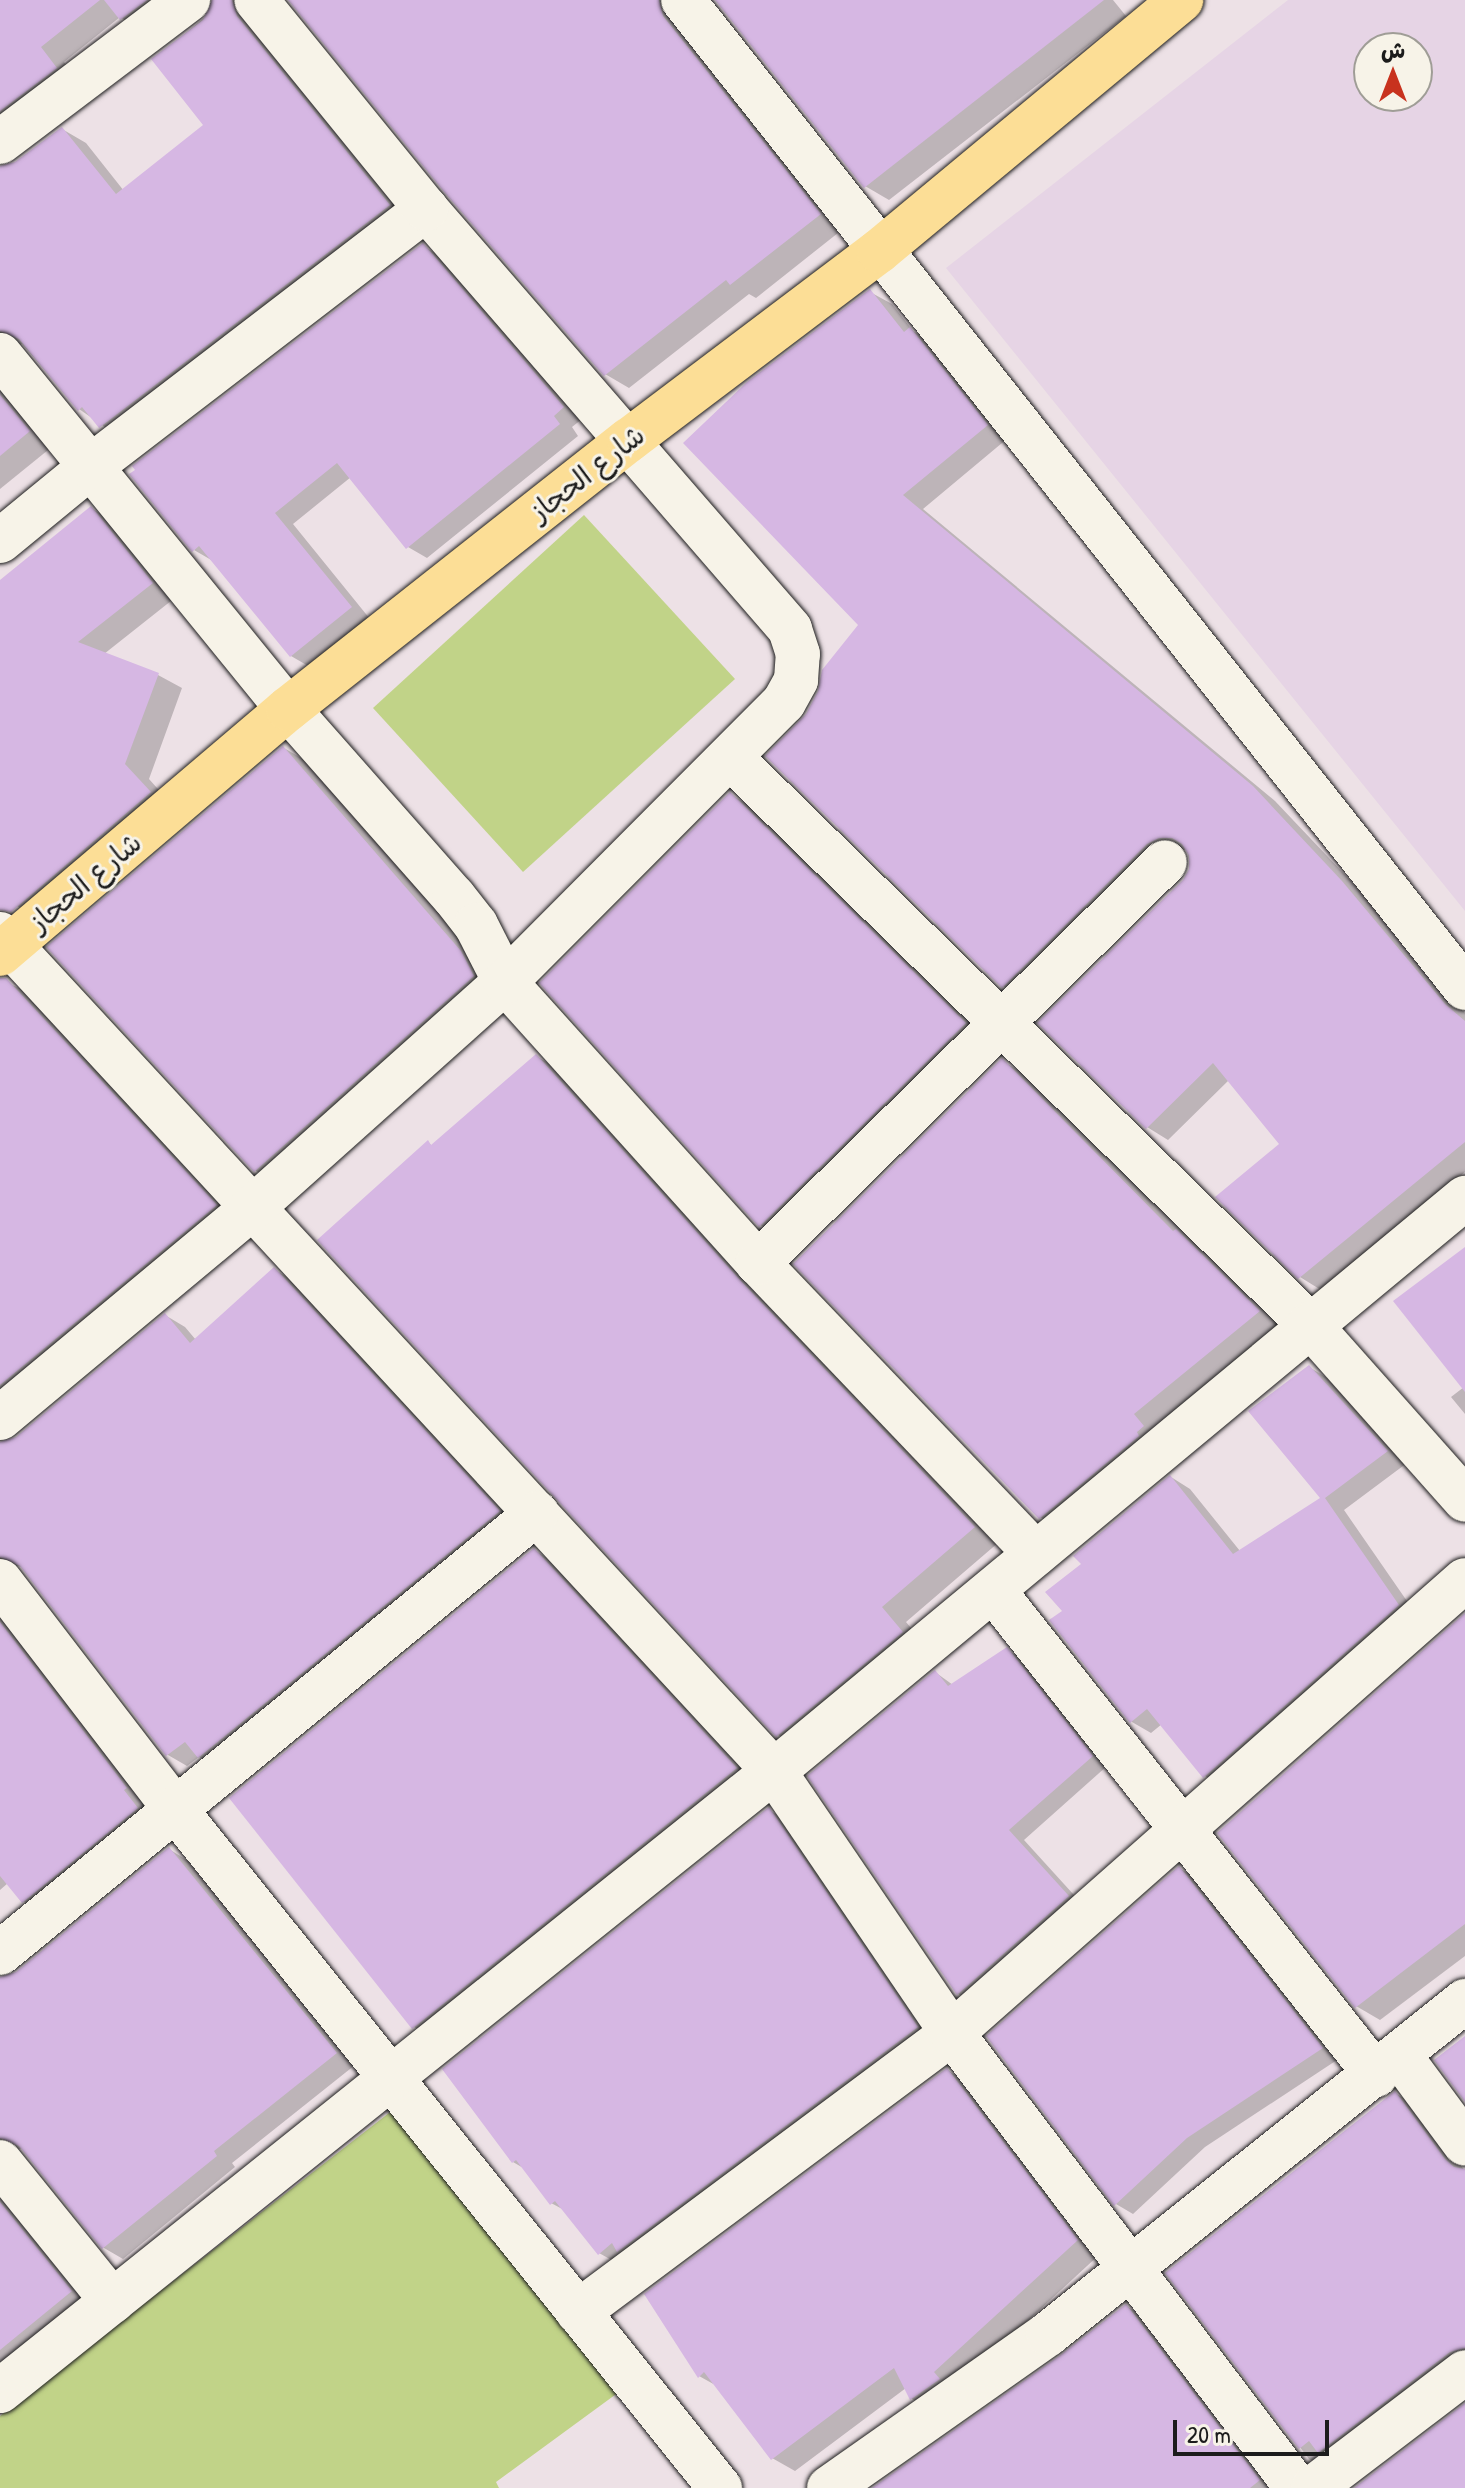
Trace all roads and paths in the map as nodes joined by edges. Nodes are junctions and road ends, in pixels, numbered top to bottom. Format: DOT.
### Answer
graph roads {
  1 [pos="188,0"];
  2 [pos="256,0"];
  3 [pos="683,0"];
  4 [pos="1172,3"];
  5 [pos="0,142"];
  6 [pos="426,209"];
  7 [pos="879,251"];
  8 [pos="0,355"];
  9 [pos="629,440"];
  10 [pos="90,467"];
  11 [pos="0,541"];
  12 [pos="288,709"];
  13 [pos="730,757"];
  14 [pos="1165,862"];
  15 [pos="4,945"];
  16 [pos="505,982"];
  17 [pos="1465,988"];
  18 [pos="1002,1023"];
  19 [pos="1465,1198"];
  20 [pos="251,1209"];
  21 [pos="758,1263"];
  22 [pos="1309,1324"];
  23 [pos="0,1418"];
  24 [pos="1465,1500"];
  25 [pos="537,1513"];
  26 [pos="1036,1554"];
  27 [pos="1465,1580"];
  28 [pos="0,1581"];
  29 [pos="993,1590"];
  30 [pos="774,1771"];
  31 [pos="175,1809"];
  32 [pos="1183,1828"];
  33 [pos="0,1953"];
  34 [pos="1465,2001"];
  35 [pos="952,2033"];
  36 [pos="1388,2065"];
  37 [pos="390,2079"];
  38 [pos="1465,2144"];
  39 [pos="0,2162"];
  40 [pos="1133,2267"];
  41 [pos="112,2301"];
  42 [pos="578,2312"];
  43 [pos="1465,2372"];
  44 [pos="0,2391"];
  45 [pos="720,2488"];
  46 [pos="829,2488"];
  47 [pos="1297,2488"];
  48 [pos="1313,2488"];
  1 -- 5 [label="street"];
  2 -- 6 [label="street"];
  3 -- 7 [label="street"];
  4 -- 7 [label="main road, شارع الحجاز"];
  6 -- 9 [label="street"];
  6 -- 10 [label="street"];
  7 -- 9 [label="main road, شارع الحجاز"];
  7 -- 17 [label="street"];
  8 -- 10 [label="street"];
  9 -- 12 [label="main road, شارع الحجاز"];
  9 -- 13 [label="street"];
  10 -- 11 [label="street"];
  10 -- 12 [label="street"];
  12 -- 15 [label="main road, شارع الحجاز"];
  12 -- 16 [label="street"];
  13 -- 16 [label="street"];
  13 -- 18 [label="street"];
  14 -- 18 [label="street"];
  15 -- 20 [label="street"];
  16 -- 20 [label="street"];
  16 -- 21 [label="street"];
  18 -- 21 [label="street"];
  18 -- 22 [label="street"];
  19 -- 22 [label="street"];
  20 -- 23 [label="street"];
  20 -- 25 [label="street"];
  21 -- 26 [label="street"];
  22 -- 24 [label="street"];
  22 -- 26 [label="street"];
  25 -- 30 [label="street"];
  25 -- 31 [label="street"];
  26 -- 29 [label="street"];
  27 -- 32 [label="street"];
  28 -- 31 [label="street"];
  29 -- 30 [label="street"];
  29 -- 32 [label="street"];
  30 -- 35 [label="street"];
  30 -- 37 [label="street"];
  31 -- 33 [label="street"];
  31 -- 37 [label="street"];
  32 -- 35 [label="street"];
  32 -- 36 [label="street"];
  34 -- 36 [label="street"];
  35 -- 40 [label="street"];
  35 -- 42 [label="street"];
  36 -- 38 [label="street"];
  36 -- 40 [label="street"];
  37 -- 41 [label="street"];
  37 -- 42 [label="street"];
  39 -- 41 [label="street"];
  40 -- 46 [label="street"];
  40 -- 47 [label="street"];
  41 -- 44 [label="street"];
  42 -- 45 [label="street"];
  43 -- 48 [label="street"];
}
